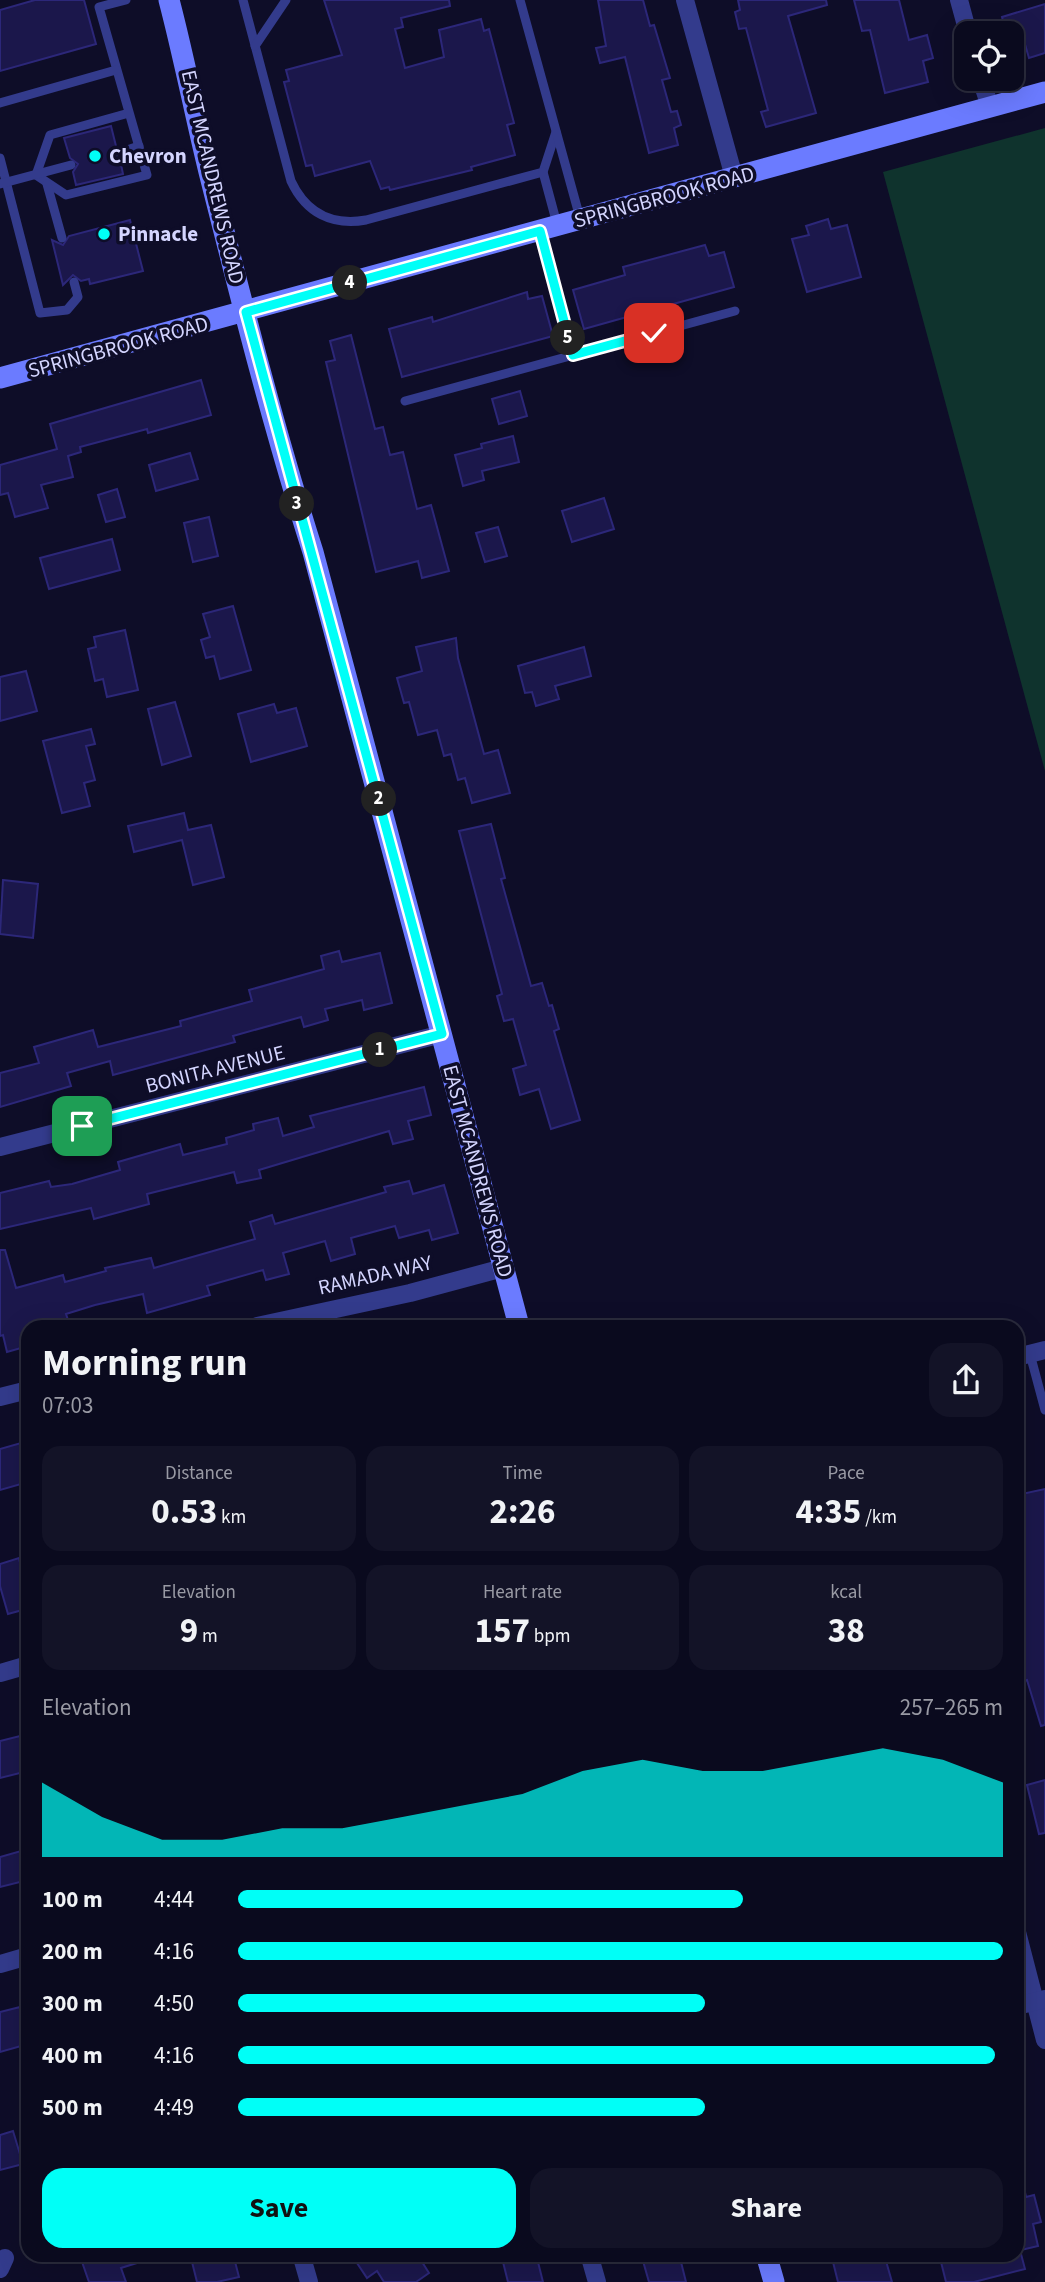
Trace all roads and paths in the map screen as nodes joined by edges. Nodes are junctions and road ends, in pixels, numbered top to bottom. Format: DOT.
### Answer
graph roads {
  1 [pos="126,0"];
  2 [pos="169,0"];
  3 [pos="243,0"];
  4 [pos="286,0"];
  5 [pos="520,0"];
  6 [pos="685,0"];
  7 [pos="959,0"];
  8 [pos="965,21"];
  9 [pos="255,46"];
  10 [pos="117,70"];
  11 [pos="984,91"];
  12 [pos="1045,92"];
  13 [pos="0,103"];
  14 [pos="989,107"];
  15 [pos="130,113"];
  16 [pos="556,132"];
  17 [pos="139,146"];
  18 [pos="118,153"];
  19 [pos="0,158"];
  20 [pos="71,165"];
  21 [pos="543,172"];
  22 [pos="36,174"];
  23 [pos="734,177"];
  24 [pos="3,183"];
  25 [pos="47,184"];
  26 [pos="581,220"];
  27 [pos="549,229"];
  28 [pos="62,238"];
  29 [pos="74,282"];
  30 [pos="246,312"];
  31 [pos="735,312"];
  32 [pos="573,355"];
  33 [pos="0,378"];
  34 [pos="405,401"];
  35 [pos="442,1034"];
  36 [pos="0,1147"];
  37 [pos="503,1268"];
  38 [pos="285,1320"];
  39 [pos="517,1320"];
  40 [pos="1031,1354"];
  41 [pos="21,1392"];
  42 [pos="0,1397"];
  43 [pos="1045,1410"];
  44 [pos="21,1667"];
  45 [pos="0,1673"];
  46 [pos="1024,1953"];
  47 [pos="21,1958"];
  48 [pos="0,1964"];
  49 [pos="1040,2000"];
  50 [pos="1045,2040"];
  51 [pos="303,2262"];
  52 [pos="591,2262"];
  53 [pos="768,2262"];
  54 [pos="309,2282"];
  55 [pos="597,2282"];
  56 [pos="774,2282"];
  1 -- 10 [label="lane"];
  2 -- 30 [label="main road, EAST MCANDREWS ROAD"];
  3 -- 9 [label="lane"];
  4 -- 9 [label="lane"];
  5 -- 16 [label="lane"];
  6 -- 23 [label="street"];
  7 -- 8 [label="street"];
  9 -- 21 [label="lane"];
  10 -- 13 [label="lane"];
  10 -- 15 [label="lane"];
  11 -- 14 [label="street"];
  12 -- 14 [label="main road, SPRINGBROOK ROAD"];
  14 -- 23 [label="main road, SPRINGBROOK ROAD"];
  15 -- 17 [label="lane"];
  15 -- 22 [label="lane"];
  16 -- 21 [label="lane"];
  16 -- 26 [label="lane"];
  17 -- 18 [label="lane"];
  17 -- 25 [label="lane"];
  19 -- 24 [label="lane"];
  20 -- 22 [label="lane"];
  21 -- 27 [label="lane"];
  22 -- 24 [label="lane"];
  22 -- 25 [label="lane"];
  23 -- 26 [label="main road, SPRINGBROOK ROAD"];
  24 -- 29 [label="lane"];
  25 -- 28 [label="lane"];
  26 -- 27 [label="main road, SPRINGBROOK ROAD"];
  27 -- 30 [label="main road, SPRINGBROOK ROAD"];
  27 -- 32 [label="lane"];
  30 -- 33 [label="main road, SPRINGBROOK ROAD"];
  30 -- 35 [label="main road, EAST MCANDREWS ROAD"];
  31 -- 32 [label="lane"];
  32 -- 34 [label="lane"];
  35 -- 36 [label="street, BONITA AVENUE"];
  35 -- 37 [label="main road, EAST MCANDREWS ROAD"];
  37 -- 38 [label="street, RAMADA WAY"];
  37 -- 39 [label="main road, EAST MCANDREWS ROAD"];
  40 -- 43 [label="lane"];
  41 -- 42 [label="street"];
  44 -- 45 [label="street"];
  46 -- 49 [label="street"];
  47 -- 48 [label="street"];
  49 -- 50 [label="street"];
  51 -- 54 [label="street"];
  52 -- 55 [label="street"];
  53 -- 56 [label="main road"];
}
